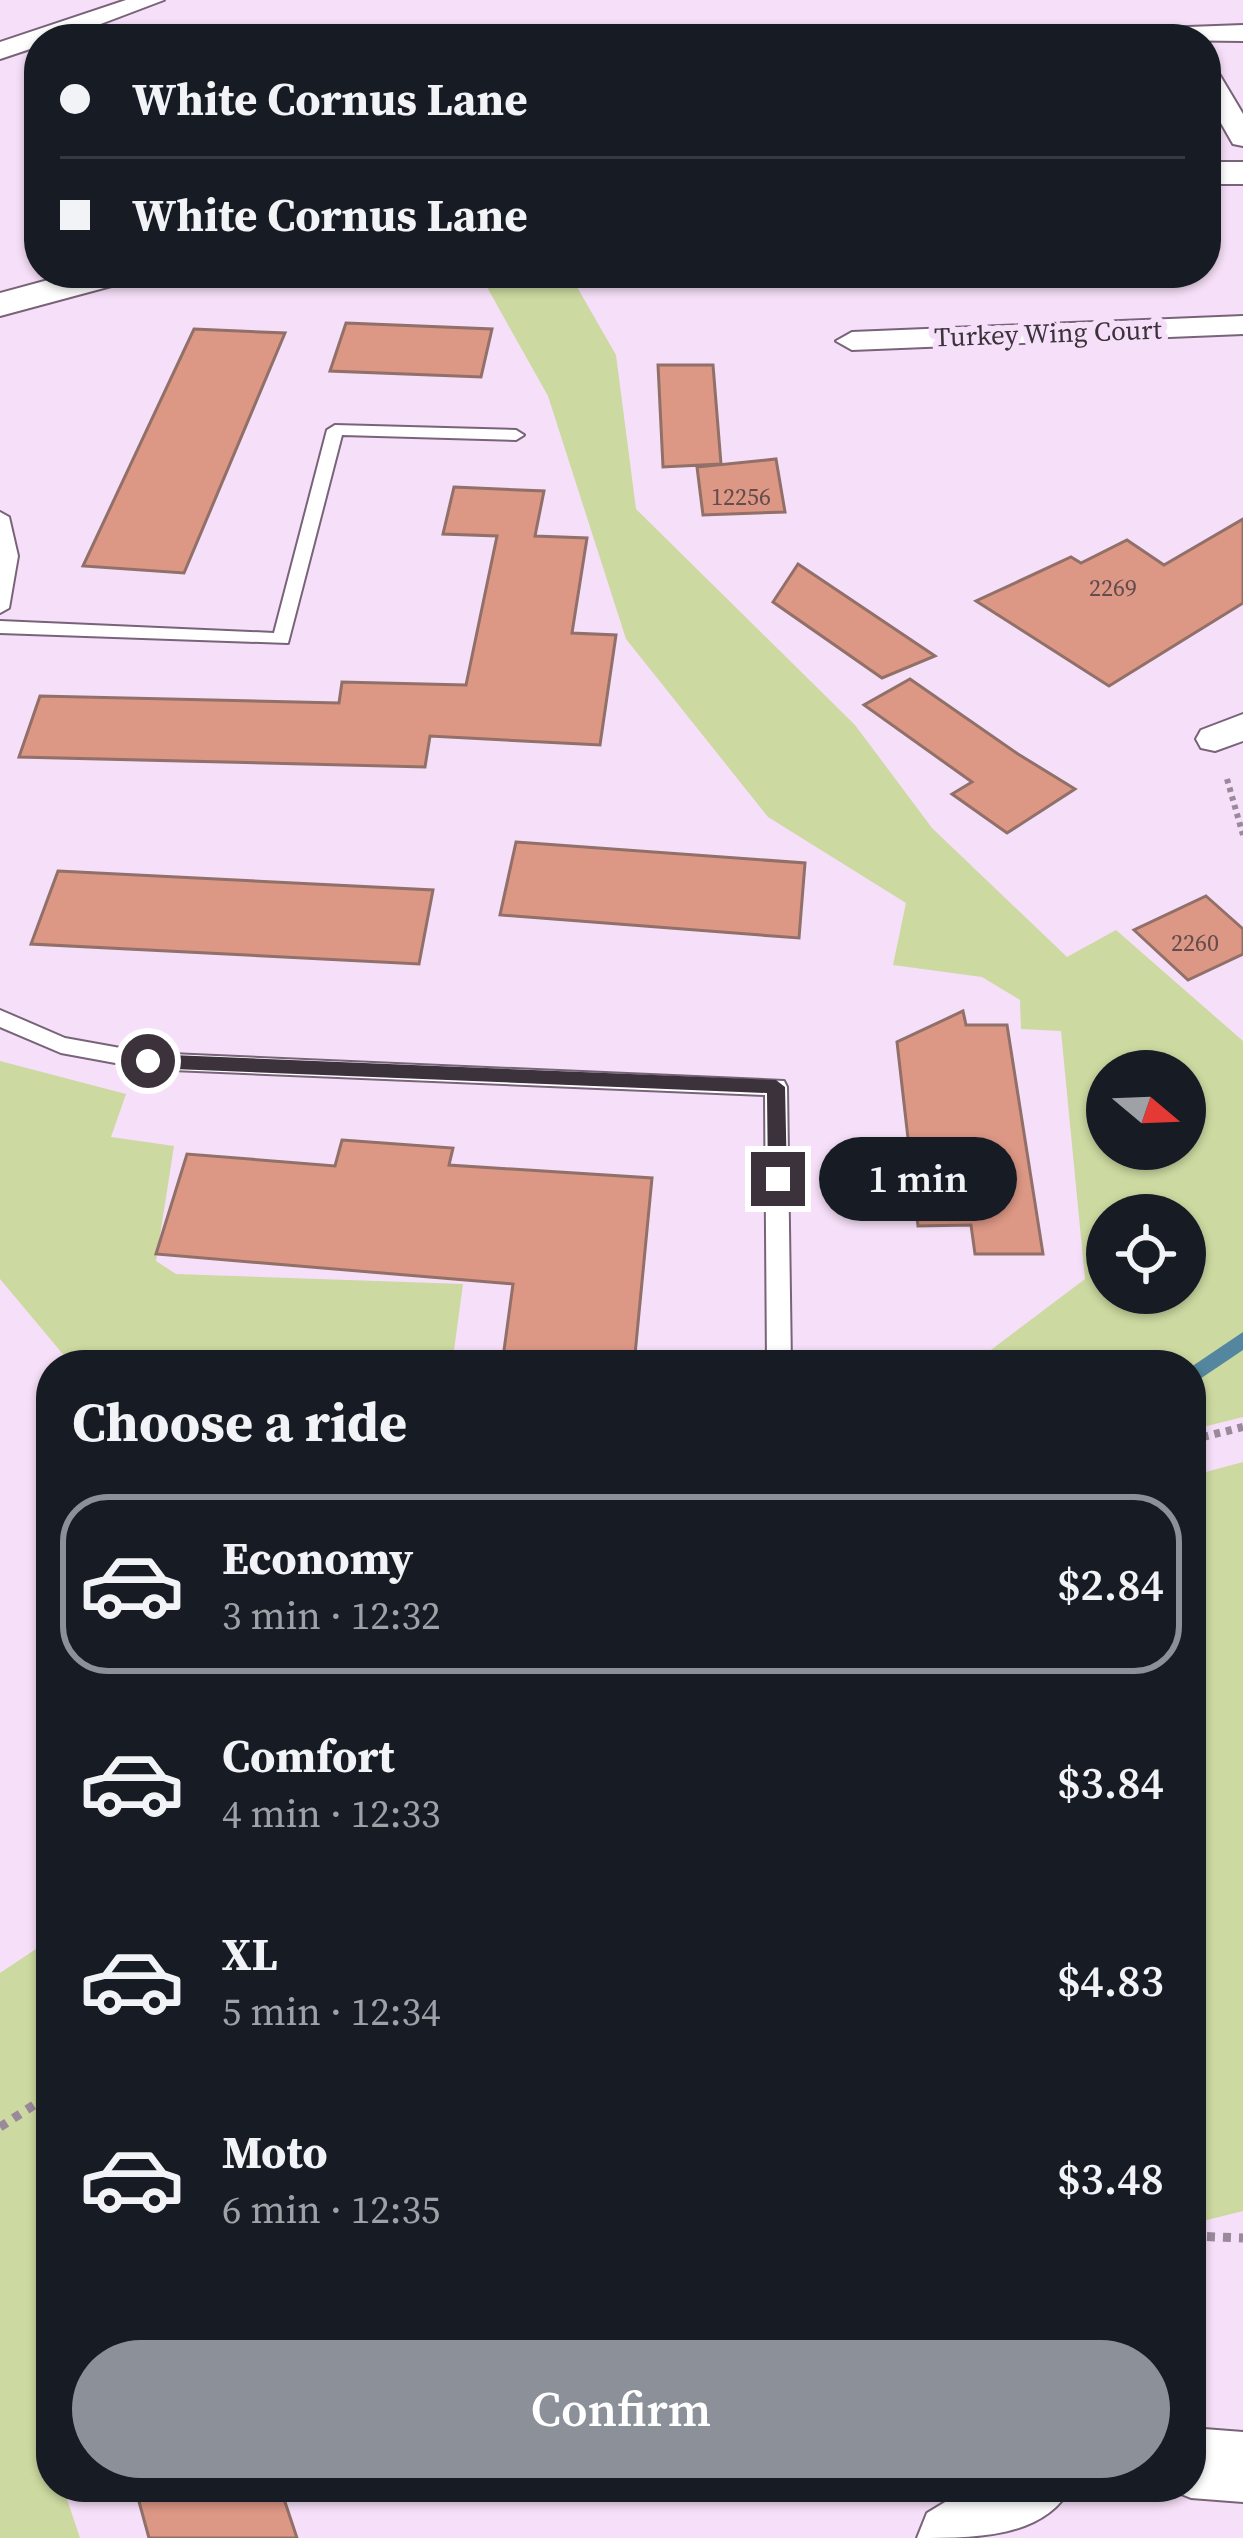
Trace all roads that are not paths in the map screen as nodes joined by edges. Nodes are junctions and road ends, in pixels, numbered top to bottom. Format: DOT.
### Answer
graph roads {
  1 [pos="151,0"];
  2 [pos="80,24"];
  3 [pos="1221,99"];
  4 [pos="1243,138"];
  5 [pos="62,288"];
  6 [pos="0,305"];
  7 [pos="1243,325"];
  8 [pos="852,341"];
  9 [pos="516,435"];
  10 [pos="0,517"];
  11 [pos="0,608"];
  12 [pos="0,627"];
  13 [pos="0,1018"];
  14 [pos="779,1350"];
  15 [pos="1206,2464"];
  16 [pos="1243,2467"];
  17 [pos="1011,2502"];
  18 [pos="952,2538"];
  1 -- 2 [label="street"];
  3 -- 4 [label="street"];
  5 -- 6 [label="street"];
  7 -- 8 [label="street, Turkey Wing Court"];
  9 -- 12 [label="lane"];
  10 -- 11 [label="lane"];
  13 -- 14 [label="lane"];
  15 -- 16 [label="street"];
  17 -- 18 [label="street"];
}
